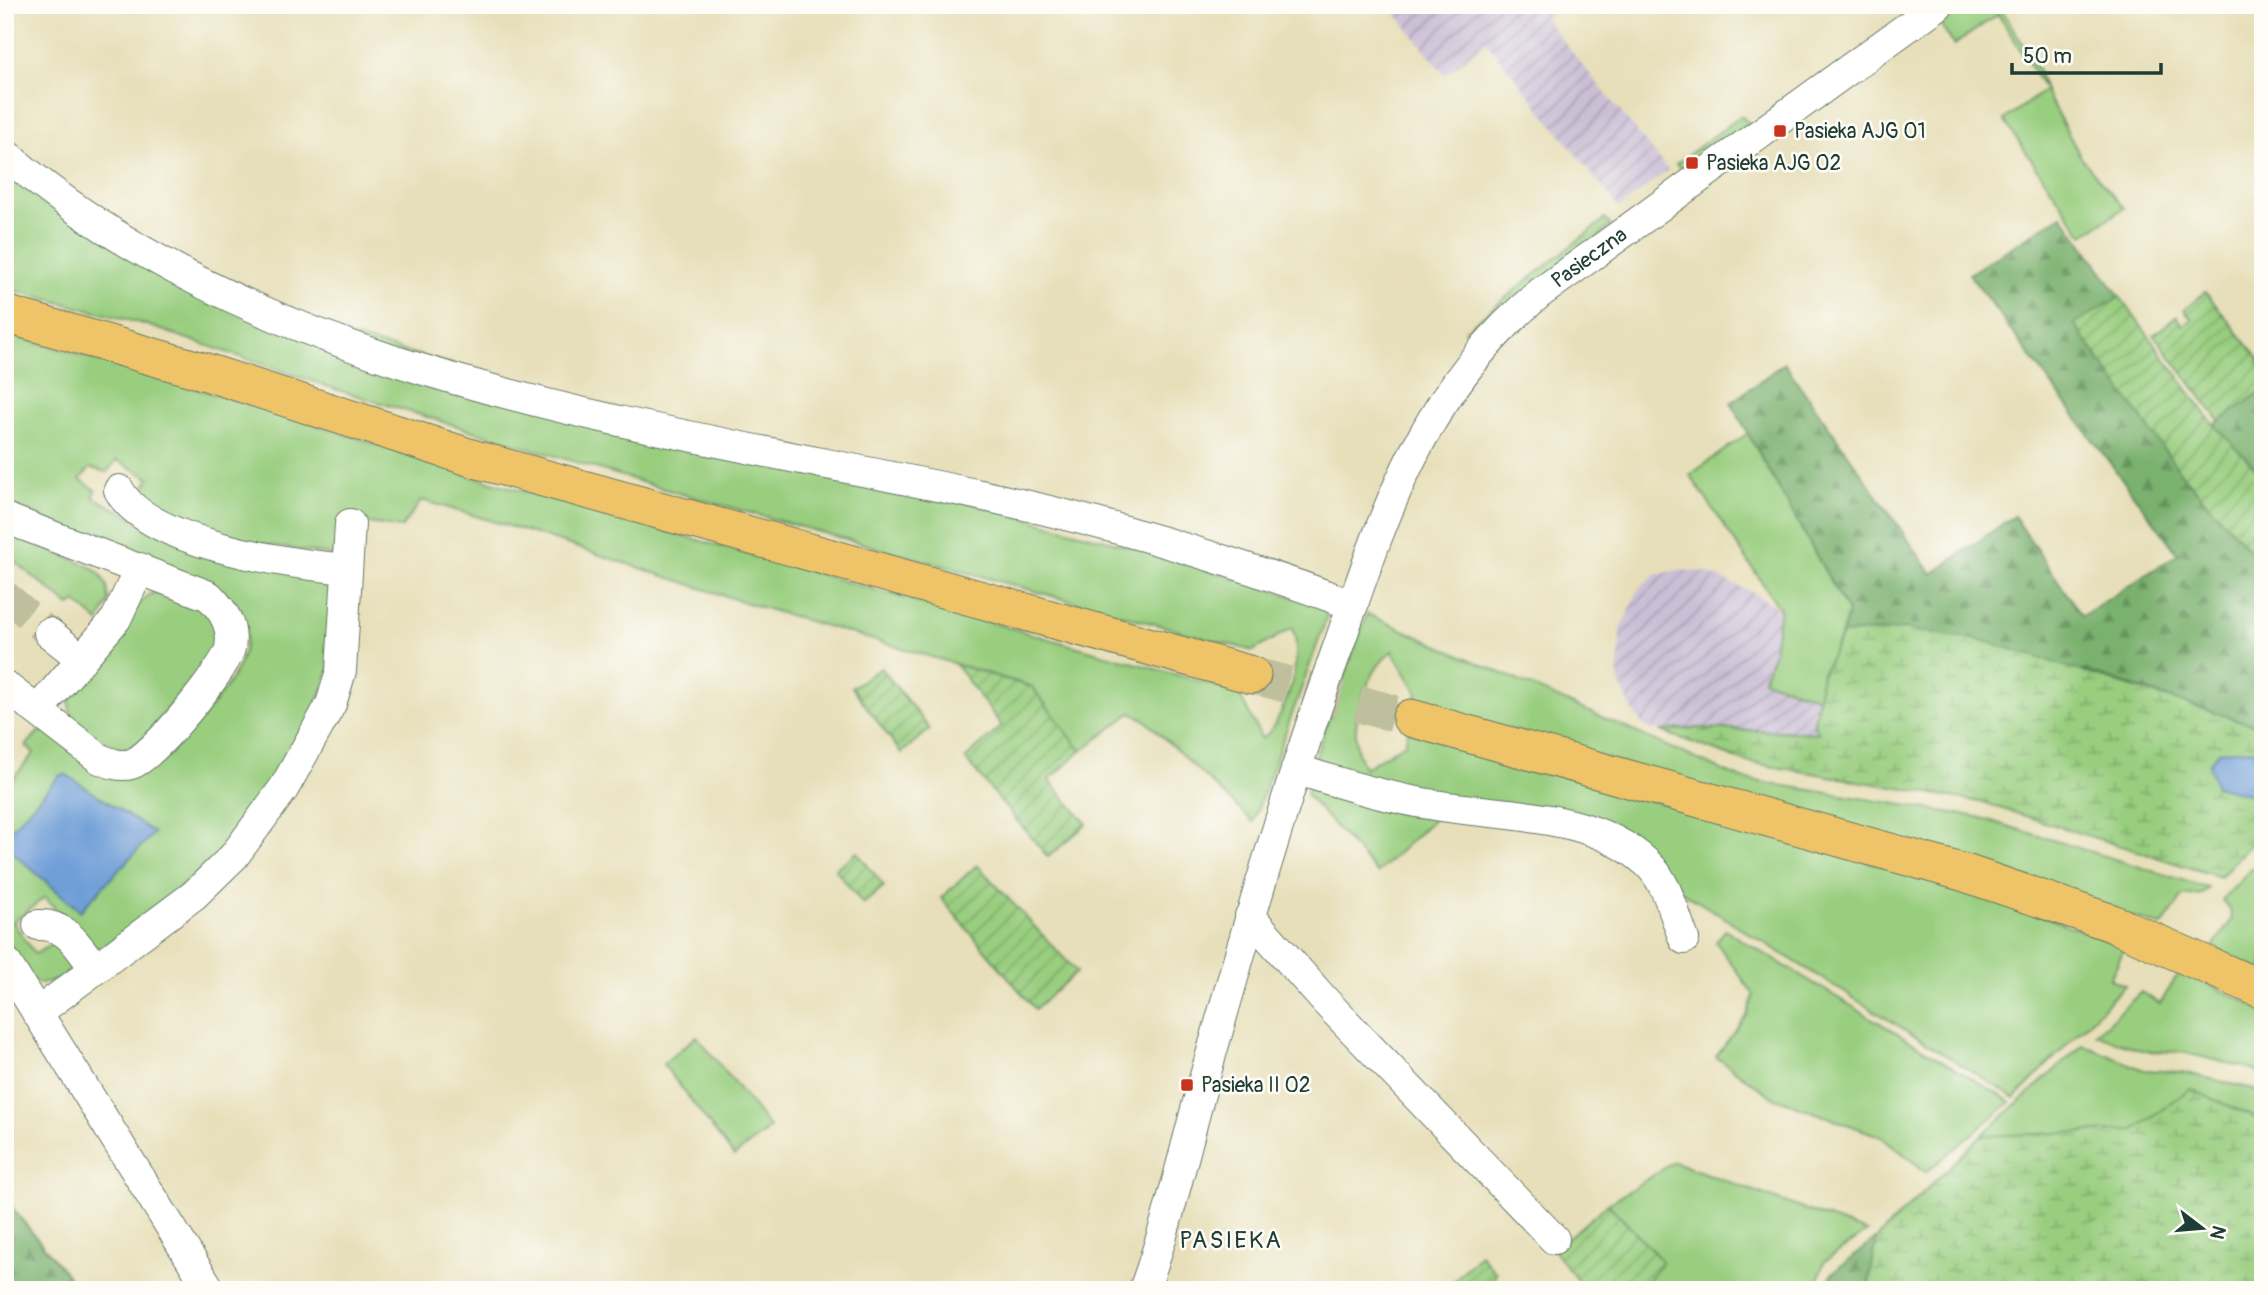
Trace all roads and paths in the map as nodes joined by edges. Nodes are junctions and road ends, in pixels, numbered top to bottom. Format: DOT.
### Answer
graph roads {
  1 [pos="1938,5"];
  2 [pos="5,154"];
  3 [pos="5,314"];
  4 [pos="119,490"];
  5 [pos="5,518"];
  6 [pos="350,524"];
  7 [pos="140,568"];
  8 [pos="348,569"];
  9 [pos="1353,605"];
  10 [pos="49,633"];
  11 [pos="82,659"];
  12 [pos="1252,675"];
  13 [pos="7,691"];
  14 [pos="38,710"];
  15 [pos="1411,718"];
  16 [pos="1296,769"];
  17 [pos="1250,916"];
  18 [pos="38,925"];
  19 [pos="1684,939"];
  20 [pos="5,961"];
  21 [pos="95,969"];
  22 [pos="2263,990"];
  23 [pos="37,1013"];
  24 [pos="1554,1239"];
  25 [pos="210,1290"];
  26 [pos="1144,1290"];
  1 -- 9 [label="street, Pasieczna"];
  2 -- 9 [label="street"];
  3 -- 12 [label="main road"];
  4 -- 8 [label="street"];
  5 -- 7 [label="street"];
  6 -- 8 [label="street"];
  7 -- 11 [label="street"];
  7 -- 14 [label="street"];
  8 -- 21 [label="street"];
  9 -- 16 [label="street, Pasieczna"];
  10 -- 11 [label="street"];
  11 -- 14 [label="street"];
  13 -- 14 [label="street"];
  15 -- 22 [label="main road"];
  16 -- 17 [label="street, Pasieczna"];
  16 -- 19 [label="street"];
  17 -- 24 [label="street"];
  17 -- 26 [label="street, Pasieczna"];
  18 -- 21 [label="street"];
  20 -- 23 [label="street"];
  21 -- 23 [label="street"];
  23 -- 25 [label="street"];
}
